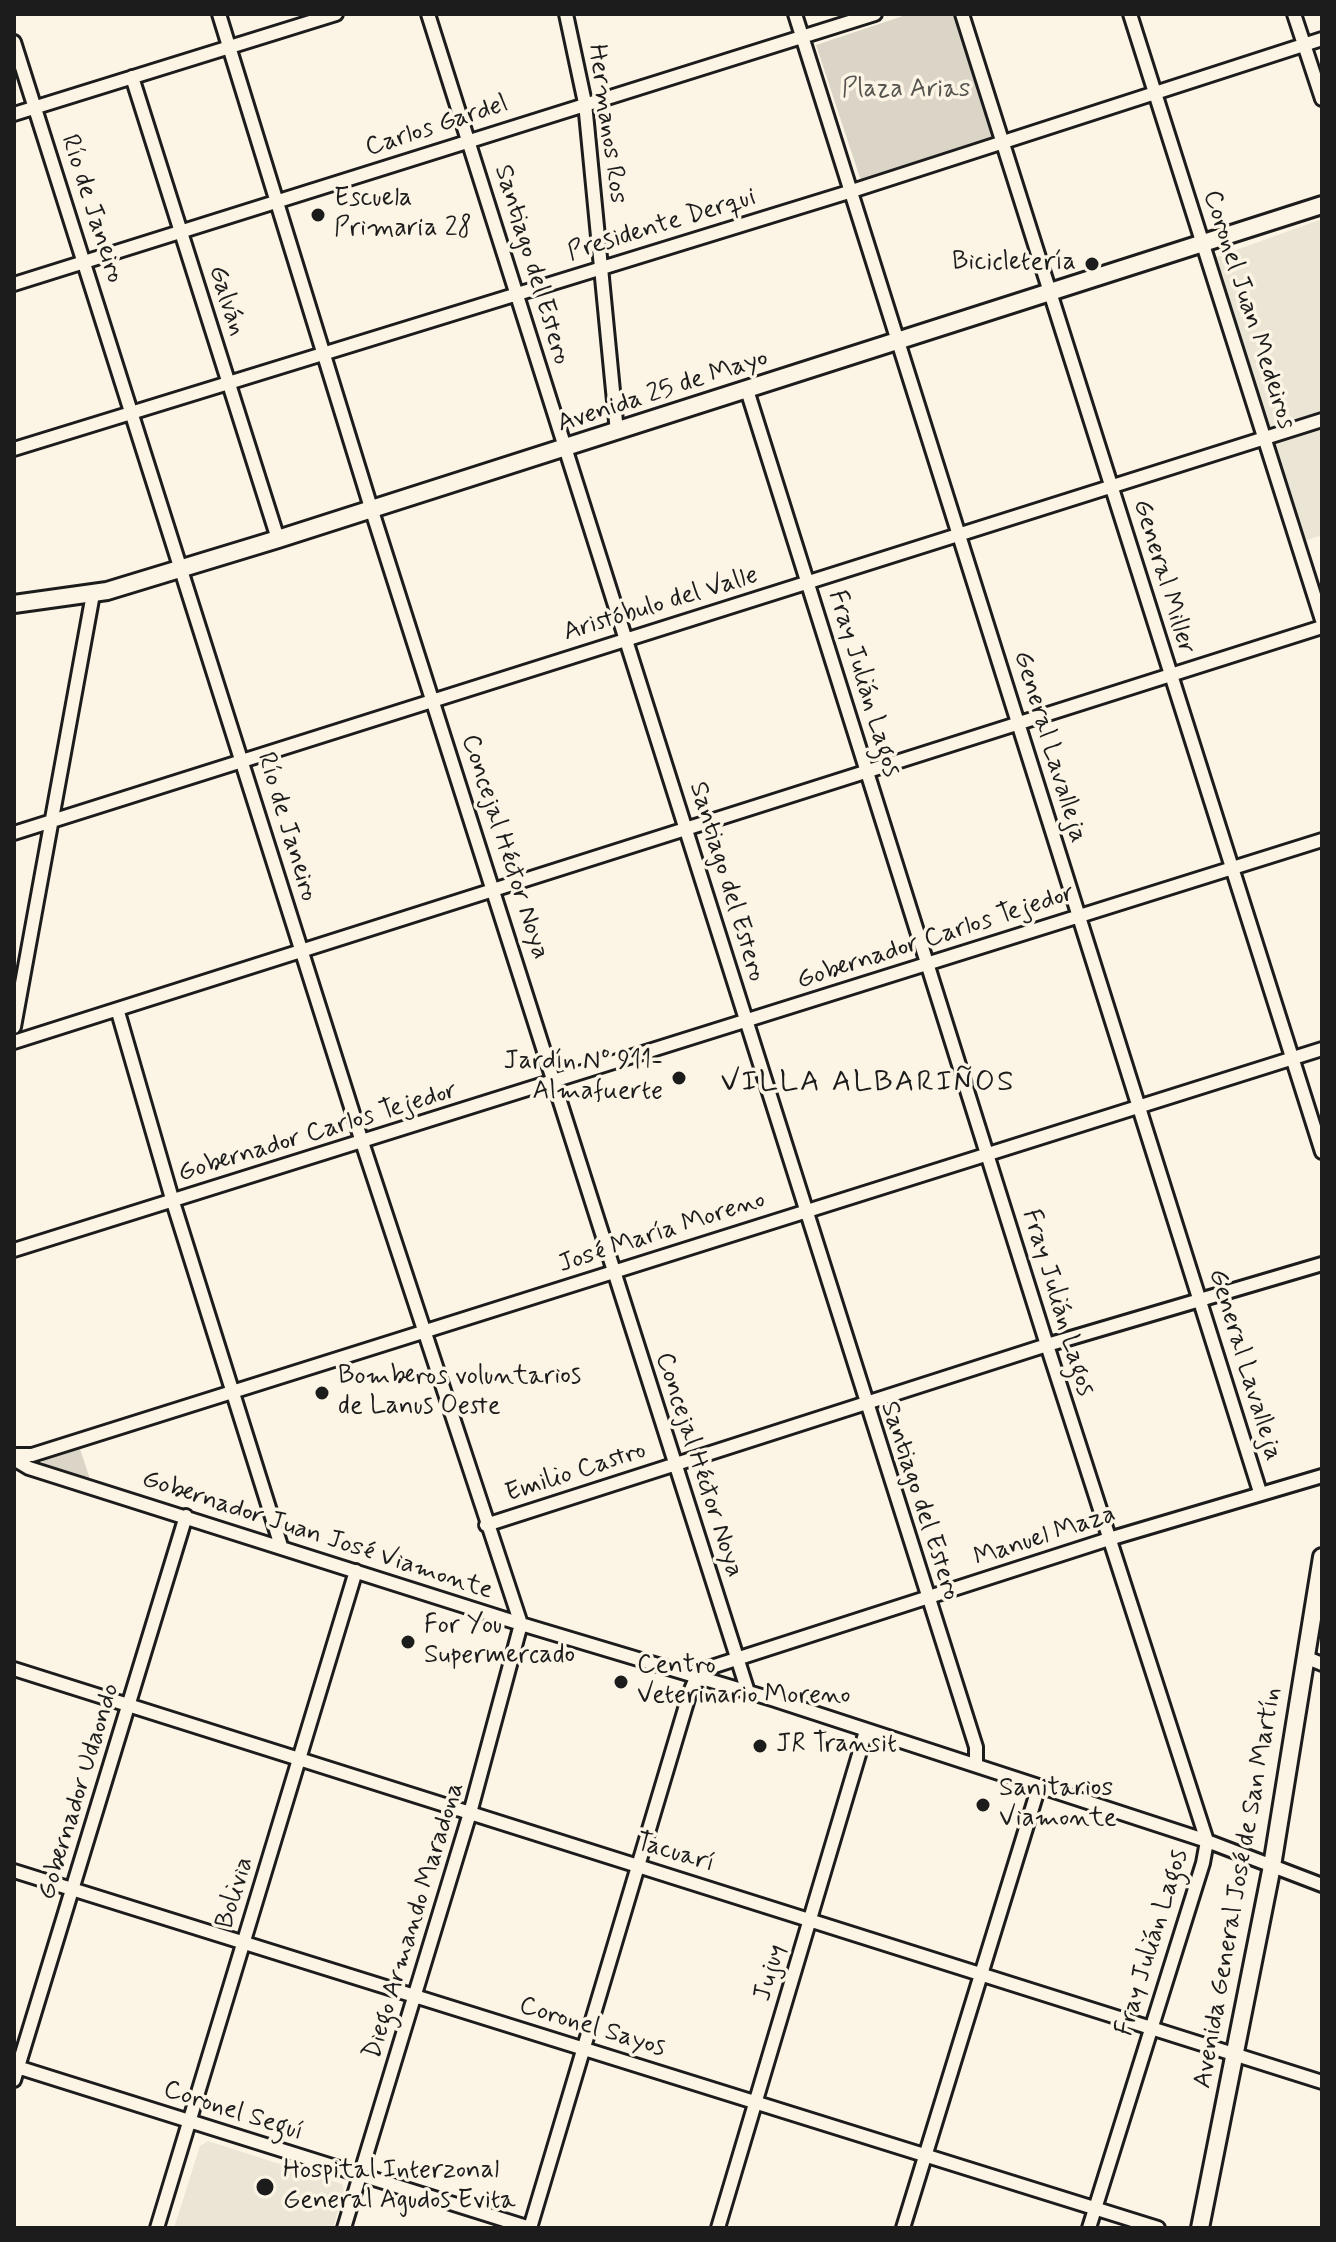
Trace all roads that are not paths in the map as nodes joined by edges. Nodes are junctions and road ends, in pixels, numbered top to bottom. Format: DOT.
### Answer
graph roads {
  1 [pos="219,14"];
  2 [pos="336,14"];
  3 [pos="428,14"];
  4 [pos="566,14"];
  5 [pos="795,14"];
  6 [pos="875,14"];
  7 [pos="962,14"];
  8 [pos="1130,14"];
  9 [pos="1294,14"];
  10 [pos="803,37"];
  11 [pos="1322,39"];
  12 [pos="14,42"];
  13 [pos="1304,45"];
  14 [pos="230,47"];
  15 [pos="132,77"];
  16 [pos="1156,93"];
  17 [pos="1322,99"];
  18 [pos="585,103"];
  19 [pos="35,108"];
  20 [pos="14,114"];
  21 [pos="469,140"];
  22 [pos="1005,141"];
  23 [pos="852,191"];
  24 [pos="276,202"];
  25 [pos="1322,205"];
  26 [pos="181,232"];
  27 [pos="1204,244"];
  28 [pos="86,261"];
  29 [pos="602,267"];
  30 [pos="14,284"];
  31 [pos="517,293"];
  32 [pos="1050,293"];
  33 [pos="899,341"];
  34 [pos="324,354"];
  35 [pos="229,382"];
  36 [pos="747,390"];
  37 [pos="131,413"];
  38 [pos="1322,420"];
  39 [pos="617,432"];
  40 [pos="1265,437"];
  41 [pos="565,448"];
  42 [pos="14,449"];
  43 [pos="1113,486"];
  44 [pos="372,511"];
  45 [pos="959,534"];
  46 [pos="278,539"];
  47 [pos="181,569"];
  48 [pos="807,582"];
  49 [pos="93,594"];
  50 [pos="14,604"];
  51 [pos="1322,620"];
  52 [pos="1322,627"];
  53 [pos="627,638"];
  54 [pos="1170,677"];
  55 [pos="434,700"];
  56 [pos="1019,724"];
  57 [pos="242,761"];
  58 [pos="867,773"];
  59 [pos="52,821"];
  60 [pos="686,829"];
  61 [pos="14,833"];
  62 [pos="1322,840"];
  63 [pos="1231,869"];
  64 [pos="494,891"];
  65 [pos="1079,916"];
  66 [pos="302,953"];
  67 [pos="927,964"];
  68 [pos="118,1012"];
  69 [pos="747,1021"];
  70 [pos="14,1027"];
  71 [pos="14,1042"];
  72 [pos="1322,1049"];
  73 [pos="1292,1057"];
  74 [pos="556,1081"];
  75 [pos="1140,1106"];
  76 [pos="362,1142"];
  77 [pos="1322,1152"];
  78 [pos="987,1153"];
  79 [pos="173,1202"];
  80 [pos="805,1211"];
  81 [pos="14,1250"];
  82 [pos="1322,1264"];
  83 [pos="615,1270"];
  84 [pos="1200,1298"];
  85 [pos="425,1332"];
  86 [pos="1047,1345"];
  87 [pos="233,1394"];
  88 [pos="865,1403"];
  89 [pos="14,1457"];
  90 [pos="674,1464"];
  91 [pos="29,1468"];
  92 [pos="14,1469"];
  93 [pos="1322,1476"];
  94 [pos="1260,1492"];
  95 [pos="186,1516"];
  96 [pos="486,1525"];
  97 [pos="1109,1539"];
  98 [pos="281,1546"];
  99 [pos="1322,1557"];
  100 [pos="356,1571"];
  101 [pos="1319,1590"];
  102 [pos="927,1598"];
  103 [pos="521,1624"];
  104 [pos="1305,1657"];
  105 [pos="737,1658"];
  106 [pos="1322,1664"];
  107 [pos="14,1669"];
  108 [pos="695,1678"];
  109 [pos="748,1692"];
  110 [pos="129,1705"];
  111 [pos="866,1731"];
  112 [pos="300,1760"];
  113 [pos="976,1765"];
  114 [pos="1039,1786"];
  115 [pos="470,1813"];
  116 [pos="1207,1841"];
  117 [pos="639,1866"];
  118 [pos="1272,1866"];
  119 [pos="14,1871"];
  120 [pos="1322,1885"];
  121 [pos="73,1890"];
  122 [pos="810,1920"];
  123 [pos="244,1942"];
  124 [pos="981,1973"];
  125 [pos="416,1997"];
  126 [pos="1151,2027"];
  127 [pos="584,2048"];
  128 [pos="1234,2055"];
  129 [pos="15,2071"];
  130 [pos="1322,2082"];
  131 [pos="756,2102"];
  132 [pos="190,2121"];
  133 [pos="926,2153"];
  134 [pos="360,2176"];
  135 [pos="1095,2208"];
  136 [pos="157,2228"];
  137 [pos="344,2228"];
  138 [pos="530,2228"];
  139 [pos="718,2228"];
  140 [pos="903,2228"];
  141 [pos="1089,2228"];
  142 [pos="1158,2228"];
  143 [pos="1200,2228"];
  1 -- 14 [label="street, Concejal Héctor Noya"];
  2 -- 14 [label="street"];
  3 -- 21 [label="street, Santiago del Estero"];
  4 -- 18 [label="street, Hermanos Ros"];
  5 -- 10 [label="street, General Lavalleja"];
  6 -- 10 [label="street, Carlos Gardel"];
  7 -- 22 [label="street, General Miller"];
  8 -- 16 [label="street, Coronel Juan Medeiros"];
  9 -- 13 [label="street"];
  10 -- 18 [label="street, Carlos Gardel"];
  10 -- 23 [label="street, General Lavalleja"];
  11 -- 13 [label="street, Presidente Derqui"];
  12 -- 19 [label="street, Río de Janeiro"];
  13 -- 16 [label="street, Presidente Derqui"];
  13 -- 17 [label="street"];
  14 -- 15 [label="street"];
  14 -- 24 [label="street, Concejal Héctor Noya"];
  15 -- 19 [label="street"];
  15 -- 26 [label="street, Galván"];
  16 -- 22 [label="street, Presidente Derqui"];
  16 -- 27 [label="street, Coronel Juan Medeiros"];
  18 -- 21 [label="street, Carlos Gardel"];
  18 -- 29 [label="street, Hermanos Ros"];
  19 -- 20 [label="street"];
  19 -- 28 [label="street, Río de Janeiro"];
  21 -- 24 [label="street, Carlos Gardel"];
  21 -- 31 [label="street, Santiago del Estero"];
  22 -- 23 [label="street, Presidente Derqui"];
  22 -- 32 [label="street, General Miller"];
  23 -- 29 [label="street, Presidente Derqui"];
  23 -- 33 [label="street, General Lavalleja"];
  24 -- 26 [label="street, Carlos Gardel"];
  24 -- 34 [label="street, Concejal Héctor Noya"];
  25 -- 27 [label="main road, Avenida 25 de Mayo"];
  26 -- 28 [label="street, Carlos Gardel"];
  26 -- 35 [label="street, Galván"];
  27 -- 32 [label="main road, Avenida 25 de Mayo"];
  27 -- 40 [label="street, Coronel Juan Medeiros"];
  28 -- 30 [label="street, Carlos Gardel"];
  28 -- 37 [label="street, Río de Janeiro"];
  29 -- 31 [label="street, Presidente Derqui"];
  29 -- 39 [label="street, Hermanos Ros"];
  31 -- 34 [label="street, Presidente Derqui"];
  31 -- 41 [label="street, Santiago del Estero"];
  32 -- 33 [label="main road, Avenida 25 de Mayo"];
  32 -- 43 [label="street, General Miller"];
  33 -- 36 [label="main road, Avenida 25 de Mayo"];
  33 -- 45 [label="street, General Lavalleja"];
  34 -- 35 [label="street, Presidente Derqui"];
  34 -- 44 [label="street, Concejal Héctor Noya"];
  35 -- 37 [label="street, Presidente Derqui"];
  35 -- 46 [label="street, Galván"];
  36 -- 39 [label="main road, Avenida 25 de Mayo"];
  36 -- 48 [label="street, Fray Julián Lagos"];
  37 -- 42 [label="street, Presidente Derqui"];
  37 -- 47 [label="street, Río de Janeiro"];
  38 -- 40 [label="street, Aristóbulo del Valle"];
  39 -- 41 [label="main road, Avenida 25 de Mayo"];
  40 -- 43 [label="street, Aristóbulo del Valle"];
  40 -- 51 [label="street, Coronel Juan Medeiros"];
  41 -- 44 [label="main road, Avenida 25 de Mayo"];
  41 -- 53 [label="street, Santiago del Estero"];
  43 -- 45 [label="street, Aristóbulo del Valle"];
  43 -- 54 [label="street, General Miller"];
  44 -- 46 [label="main road, Avenida 25 de Mayo"];
  44 -- 55 [label="street, Concejal Héctor Noya"];
  45 -- 48 [label="street, Aristóbulo del Valle"];
  45 -- 56 [label="street, General Lavalleja"];
  46 -- 47 [label="main road, Avenida 25 de Mayo"];
  47 -- 49 [label="main road, Avenida 25 de Mayo"];
  47 -- 57 [label="street, Río de Janeiro"];
  48 -- 53 [label="street, Aristóbulo del Valle"];
  48 -- 58 [label="street, Fray Julián Lagos"];
  49 -- 50 [label="main road, Avenida 25 de Mayo"];
  49 -- 59 [label="street"];
  52 -- 54 [label="street"];
  53 -- 55 [label="street, Aristóbulo del Valle"];
  53 -- 60 [label="street, Santiago del Estero"];
  54 -- 56 [label="street"];
  54 -- 63 [label="street, General Miller"];
  55 -- 57 [label="street, Aristóbulo del Valle"];
  55 -- 64 [label="street, Concejal Héctor Noya"];
  56 -- 58 [label="street"];
  56 -- 65 [label="street, General Lavalleja"];
  57 -- 59 [label="street, Aristóbulo del Valle"];
  57 -- 66 [label="street, Río de Janeiro"];
  58 -- 60 [label="street"];
  58 -- 67 [label="street, Fray Julián Lagos"];
  59 -- 61 [label="street, Aristóbulo del Valle"];
  59 -- 70 [label="street"];
  60 -- 64 [label="street"];
  60 -- 69 [label="street, Santiago del Estero"];
  62 -- 63 [label="street, Gobernador Carlos Tejedor"];
  63 -- 65 [label="street, Gobernador Carlos Tejedor"];
  63 -- 73 [label="street, General Miller"];
  64 -- 66 [label="street"];
  64 -- 74 [label="street, Concejal Héctor Noya"];
  65 -- 67 [label="street, Gobernador Carlos Tejedor"];
  65 -- 75 [label="street, General Lavalleja"];
  66 -- 68 [label="street"];
  66 -- 76 [label="street, Río de Janeiro"];
  67 -- 69 [label="street, Gobernador Carlos Tejedor"];
  67 -- 78 [label="street, Fray Julián Lagos"];
  68 -- 71 [label="street"];
  68 -- 79 [label="street"];
  69 -- 74 [label="street, Gobernador Carlos Tejedor"];
  69 -- 80 [label="street, Santiago del Estero"];
  72 -- 73 [label="street, José María Moreno"];
  73 -- 75 [label="street, José María Moreno"];
  73 -- 77 [label="street, General Miller"];
  74 -- 76 [label="street, Gobernador Carlos Tejedor"];
  74 -- 83 [label="street, Concejal Héctor Noya"];
  75 -- 78 [label="street, José María Moreno"];
  75 -- 84 [label="street, General Lavalleja"];
  76 -- 79 [label="street, Gobernador Carlos Tejedor"];
  76 -- 85 [label="street, Río de Janeiro"];
  78 -- 80 [label="street, José María Moreno"];
  78 -- 86 [label="street, Fray Julián Lagos"];
  79 -- 81 [label="street, Gobernador Carlos Tejedor"];
  79 -- 87 [label="street"];
  80 -- 83 [label="street, José María Moreno"];
  80 -- 88 [label="street, Santiago del Estero"];
  82 -- 84 [label="street, Emilio Castro"];
  83 -- 85 [label="street, José María Moreno"];
  83 -- 90 [label="street, Concejal Héctor Noya"];
  84 -- 86 [label="street, Emilio Castro"];
  84 -- 94 [label="street, General Lavalleja"];
  85 -- 87 [label="street, José María Moreno"];
  85 -- 96 [label="street, Río de Janeiro"];
  86 -- 88 [label="street, Emilio Castro"];
  86 -- 97 [label="street, Fray Julián Lagos"];
  87 -- 89 [label="street, José María Moreno"];
  87 -- 98 [label="street"];
  88 -- 90 [label="street, Emilio Castro"];
  88 -- 102 [label="street, Santiago del Estero"];
  89 -- 91 [label="street, Gobernador Juan José Viamonte"];
  90 -- 96 [label="street, Emilio Castro"];
  90 -- 105 [label="street, Concejal Héctor Noya"];
  91 -- 92 [label="street, Gobernador Juan José Viamonte"];
  91 -- 95 [label="street, Gobernador Juan José Viamonte"];
  93 -- 94 [label="street, Manuel Maza"];
  94 -- 97 [label="street, Manuel Maza"];
  95 -- 98 [label="street, Gobernador Juan José Viamonte"];
  95 -- 110 [label="street, Gobernador Udaondo"];
  96 -- 103 [label="street, Río de Janeiro"];
  97 -- 102 [label="street, Manuel Maza"];
  97 -- 116 [label="street, Fray Julián Lagos"];
  98 -- 100 [label="street, Gobernador Juan José Viamonte"];
  99 -- 101 [label="main road, Avenida General José de San Martín"];
  100 -- 103 [label="street, Gobernador Juan José Viamonte"];
  100 -- 112 [label="street, Bolivia"];
  101 -- 104 [label="main road, Avenida General José de San Martín"];
  102 -- 105 [label="street, Manuel Maza"];
  102 -- 113 [label="street, Santiago del Estero"];
  103 -- 108 [label="street, Gobernador Juan José Viamonte"];
  103 -- 115 [label="street, Diego Armando Maradona"];
  104 -- 106 [label="street"];
  104 -- 118 [label="main road, Avenida General José de San Martín"];
  105 -- 108 [label="street, Manuel Maza"];
  105 -- 109 [label="street, Concejal Héctor Noya"];
  107 -- 110 [label="street, Tacuarí"];
  108 -- 109 [label="street, Gobernador Juan José Viamonte"];
  108 -- 117 [label="street"];
  109 -- 111 [label="street, Gobernador Juan José Viamonte"];
  110 -- 112 [label="street, Tacuarí"];
  110 -- 121 [label="street, Gobernador Udaondo"];
  111 -- 113 [label="street, Gobernador Juan José Viamonte"];
  111 -- 122 [label="street, Jujuy"];
  112 -- 115 [label="street, Tacuarí"];
  112 -- 123 [label="street, Bolivia"];
  113 -- 114 [label="street, Gobernador Juan José Viamonte"];
  114 -- 116 [label="street, Gobernador Juan José Viamonte"];
  114 -- 124 [label="street"];
  115 -- 117 [label="street, Tacuarí"];
  115 -- 125 [label="street, Diego Armando Maradona"];
  116 -- 118 [label="street, Gobernador Juan José Viamonte"];
  116 -- 126 [label="street, Fray Julián Lagos"];
  117 -- 122 [label="street, Tacuarí"];
  117 -- 127 [label="street"];
  118 -- 120 [label="street, Gobernador Juan José Viamonte"];
  118 -- 128 [label="main road, Avenida General José de San Martín"];
  119 -- 121 [label="street, Coronel Sayos"];
  121 -- 123 [label="street, Coronel Sayos"];
  121 -- 129 [label="street, Gobernador Udaondo"];
  122 -- 124 [label="street, Tacuarí"];
  122 -- 131 [label="street, Jujuy"];
  123 -- 125 [label="street, Coronel Sayos"];
  123 -- 132 [label="street, Bolivia"];
  124 -- 126 [label="street, Tacuarí"];
  124 -- 133 [label="street"];
  125 -- 127 [label="street, Coronel Sayos"];
  125 -- 134 [label="street, Diego Armando Maradona"];
  126 -- 128 [label="street, Tacuarí"];
  126 -- 135 [label="street, Fray Julián Lagos"];
  127 -- 131 [label="street, Coronel Sayos"];
  127 -- 138 [label="street"];
  128 -- 130 [label="street, Tacuarí"];
  128 -- 143 [label="main road, Avenida General José de San Martín"];
  129 -- 132 [label="street, Coronel Seguí"];
  131 -- 133 [label="street, Coronel Sayos"];
  131 -- 139 [label="street, Jujuy"];
  132 -- 134 [label="street, Coronel Seguí"];
  132 -- 136 [label="street, Bolivia"];
  133 -- 135 [label="street, Coronel Sayos"];
  133 -- 140 [label="street"];
  134 -- 137 [label="street, Diego Armando Maradona"];
  134 -- 138 [label="street, Coronel Seguí"];
  135 -- 141 [label="street, Fray Julián Lagos"];
  135 -- 142 [label="street, Coronel Sayos"];
}
